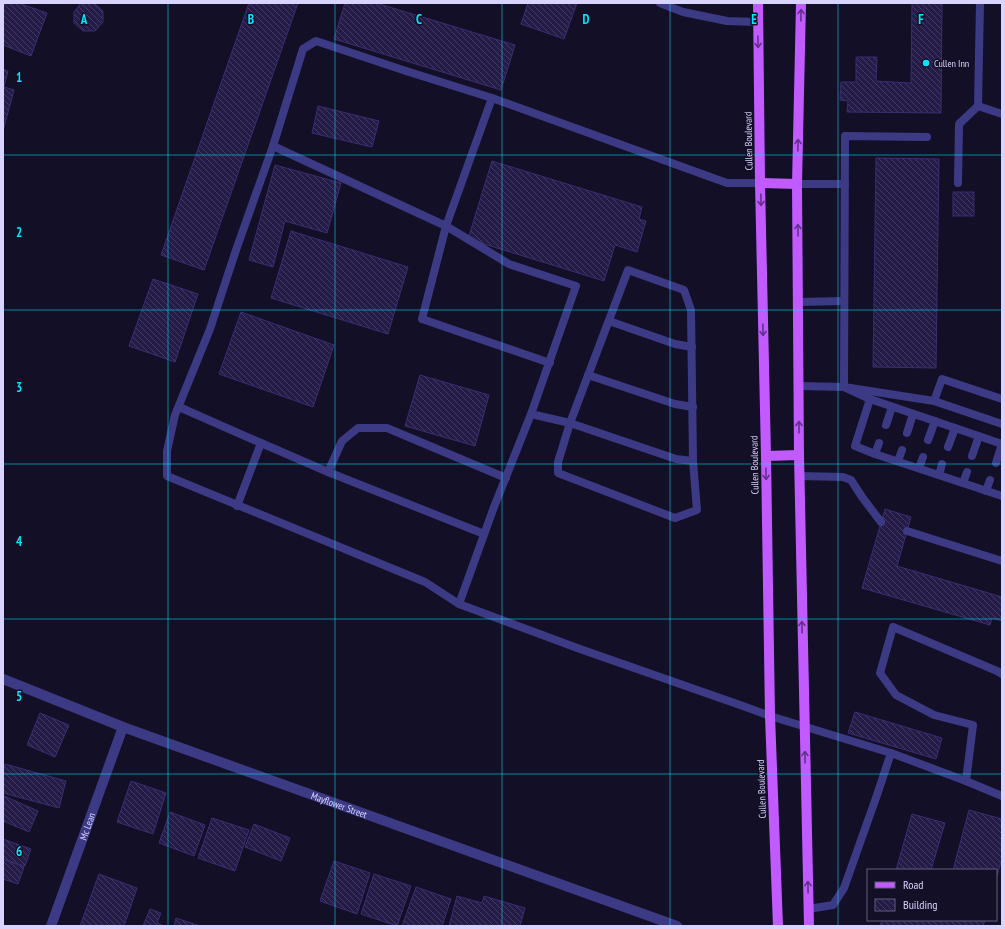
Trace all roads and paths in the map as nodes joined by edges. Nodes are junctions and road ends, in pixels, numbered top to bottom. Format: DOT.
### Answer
graph roads {
  1 [pos="660,3"];
  2 [pos="758,3"];
  3 [pos="801,3"];
  4 [pos="980,3"];
  5 [pos="758,22"];
  6 [pos="492,98"];
  7 [pos="978,106"];
  8 [pos="1002,114"];
  9 [pos="927,137"];
  10 [pos="273,146"];
  11 [pos="760,183"];
  12 [pos="958,183"];
  13 [pos="798,184"];
  14 [pos="845,184"];
  15 [pos="446,226"];
  16 [pos="798,302"];
  17 [pos="844,302"];
  18 [pos="609,321"];
  19 [pos="692,347"];
  20 [pos="550,363"];
  21 [pos="588,375"];
  22 [pos="799,386"];
  23 [pos="844,387"];
  24 [pos="870,399"];
  25 [pos="934,401"];
  26 [pos="1001,401"];
  27 [pos="179,407"];
  28 [pos="693,407"];
  29 [pos="892,407"];
  30 [pos="531,414"];
  31 [pos="913,414"];
  32 [pos="935,421"];
  33 [pos="570,423"];
  34 [pos="1002,424"];
  35 [pos="886,425"];
  36 [pos="955,428"];
  37 [pos="907,433"];
  38 [pos="979,436"];
  39 [pos="928,440"];
  40 [pos="261,443"];
  41 [pos="879,444"];
  42 [pos="1002,444"];
  43 [pos="948,447"];
  44 [pos="902,450"];
  45 [pos="875,454"];
  46 [pos="799,455"];
  47 [pos="766,456"];
  48 [pos="972,456"];
  49 [pos="923,457"];
  50 [pos="693,461"];
  51 [pos="898,461"];
  52 [pos="996,463"];
  53 [pos="942,464"];
  54 [pos="919,468"];
  55 [pos="328,472"];
  56 [pos="967,472"];
  57 [pos="939,475"];
  58 [pos="799,476"];
  59 [pos="506,478"];
  60 [pos="990,480"];
  61 [pos="963,483"];
  62 [pos="986,491"];
  63 [pos="1002,496"];
  64 [pos="237,506"];
  65 [pos="881,522"];
  66 [pos="907,531"];
  67 [pos="484,534"];
  68 [pos="1002,561"];
  69 [pos="459,604"];
  70 [pos="1002,674"];
  71 [pos="3,679"];
  72 [pos="770,716"];
  73 [pos="123,727"];
  74 [pos="804,727"];
  75 [pos="891,753"];
  76 [pos="966,781"];
  77 [pos="1002,796"];
  78 [pos="808,909"];
  79 [pos="51,926"];
  80 [pos="677,926"];
  81 [pos="778,926"];
  82 [pos="809,926"];
  1 -- 5 [label="lane"];
  2 -- 5 [label="main road, Cullen Boulevard"];
  13 -- 3 [label="main road, one-way"];
  4 -- 7 [label="lane"];
  5 -- 11 [label="main road, Cullen Boulevard, one-way"];
  6 -- 10 [label="lane"];
  6 -- 11 [label="lane"];
  6 -- 15 [label="lane"];
  7 -- 8 [label="lane"];
  7 -- 12 [label="lane"];
  9 -- 14 [label="lane"];
  10 -- 15 [label="lane"];
  10 -- 27 [label="lane"];
  11 -- 13 [label="main road"];
  11 -- 47 [label="main road, Cullen Boulevard, one-way"];
  13 -- 14 [label="lane"];
  16 -- 13 [label="main road, one-way"];
  14 -- 17 [label="lane"];
  15 -- 20 [label="lane"];
  15 -- 20 [label="lane"];
  16 -- 17 [label="lane"];
  16 -- 22 [label="main road"];
  17 -- 23 [label="lane"];
  18 -- 19 [label="lane"];
  18 -- 19 [label="lane"];
  18 -- 21 [label="lane"];
  19 -- 28 [label="lane"];
  20 -- 30 [label="lane"];
  21 -- 28 [label="lane"];
  21 -- 33 [label="lane"];
  22 -- 23 [label="lane"];
  46 -- 22 [label="main road, one-way"];
  23 -- 24 [label="lane"];
  23 -- 25 [label="lane"];
  24 -- 29 [label="lane"];
  24 -- 45 [label="lane"];
  25 -- 26 [label="lane"];
  25 -- 34 [label="lane"];
  27 -- 40 [label="lane"];
  27 -- 64 [label="lane"];
  28 -- 50 [label="lane"];
  29 -- 31 [label="lane"];
  29 -- 35 [label="lane"];
  30 -- 33 [label="lane"];
  30 -- 59 [label="lane"];
  31 -- 32 [label="lane"];
  31 -- 37 [label="lane"];
  32 -- 36 [label="lane"];
  32 -- 39 [label="lane"];
  33 -- 50 [label="lane"];
  33 -- 50 [label="lane"];
  36 -- 38 [label="lane"];
  36 -- 43 [label="lane"];
  38 -- 42 [label="lane"];
  38 -- 48 [label="lane"];
  40 -- 55 [label="lane"];
  40 -- 64 [label="lane"];
  41 -- 45 [label="lane"];
  42 -- 52 [label="lane"];
  44 -- 51 [label="lane"];
  45 -- 51 [label="lane"];
  46 -- 47 [label="main road"];
  46 -- 58 [label="main road"];
  47 -- 72 [label="main road, Cullen Boulevard, one-way"];
  49 -- 54 [label="lane"];
  51 -- 54 [label="lane"];
  53 -- 57 [label="lane"];
  54 -- 57 [label="lane"];
  55 -- 59 [label="lane"];
  55 -- 67 [label="lane"];
  56 -- 61 [label="lane"];
  57 -- 61 [label="lane"];
  58 -- 65 [label="lane"];
  74 -- 58 [label="main road, one-way"];
  59 -- 67 [label="lane"];
  60 -- 62 [label="lane"];
  61 -- 62 [label="lane"];
  62 -- 63 [label="lane"];
  64 -- 69 [label="lane"];
  66 -- 68 [label="lane"];
  67 -- 69 [label="lane"];
  69 -- 72 [label="lane"];
  70 -- 76 [label="lane"];
  71 -- 73 [label="street, Mayflower Street"];
  72 -- 74 [label="lane"];
  72 -- 81 [label="main road, Cullen Boulevard"];
  73 -- 79 [label="street, Mc Lean"];
  73 -- 80 [label="street, Mayflower Street"];
  74 -- 75 [label="lane"];
  78 -- 74 [label="main road, one-way"];
  75 -- 76 [label="lane"];
  75 -- 78 [label="lane"];
  76 -- 77 [label="lane"];
  78 -- 82 [label="main road"];
}
